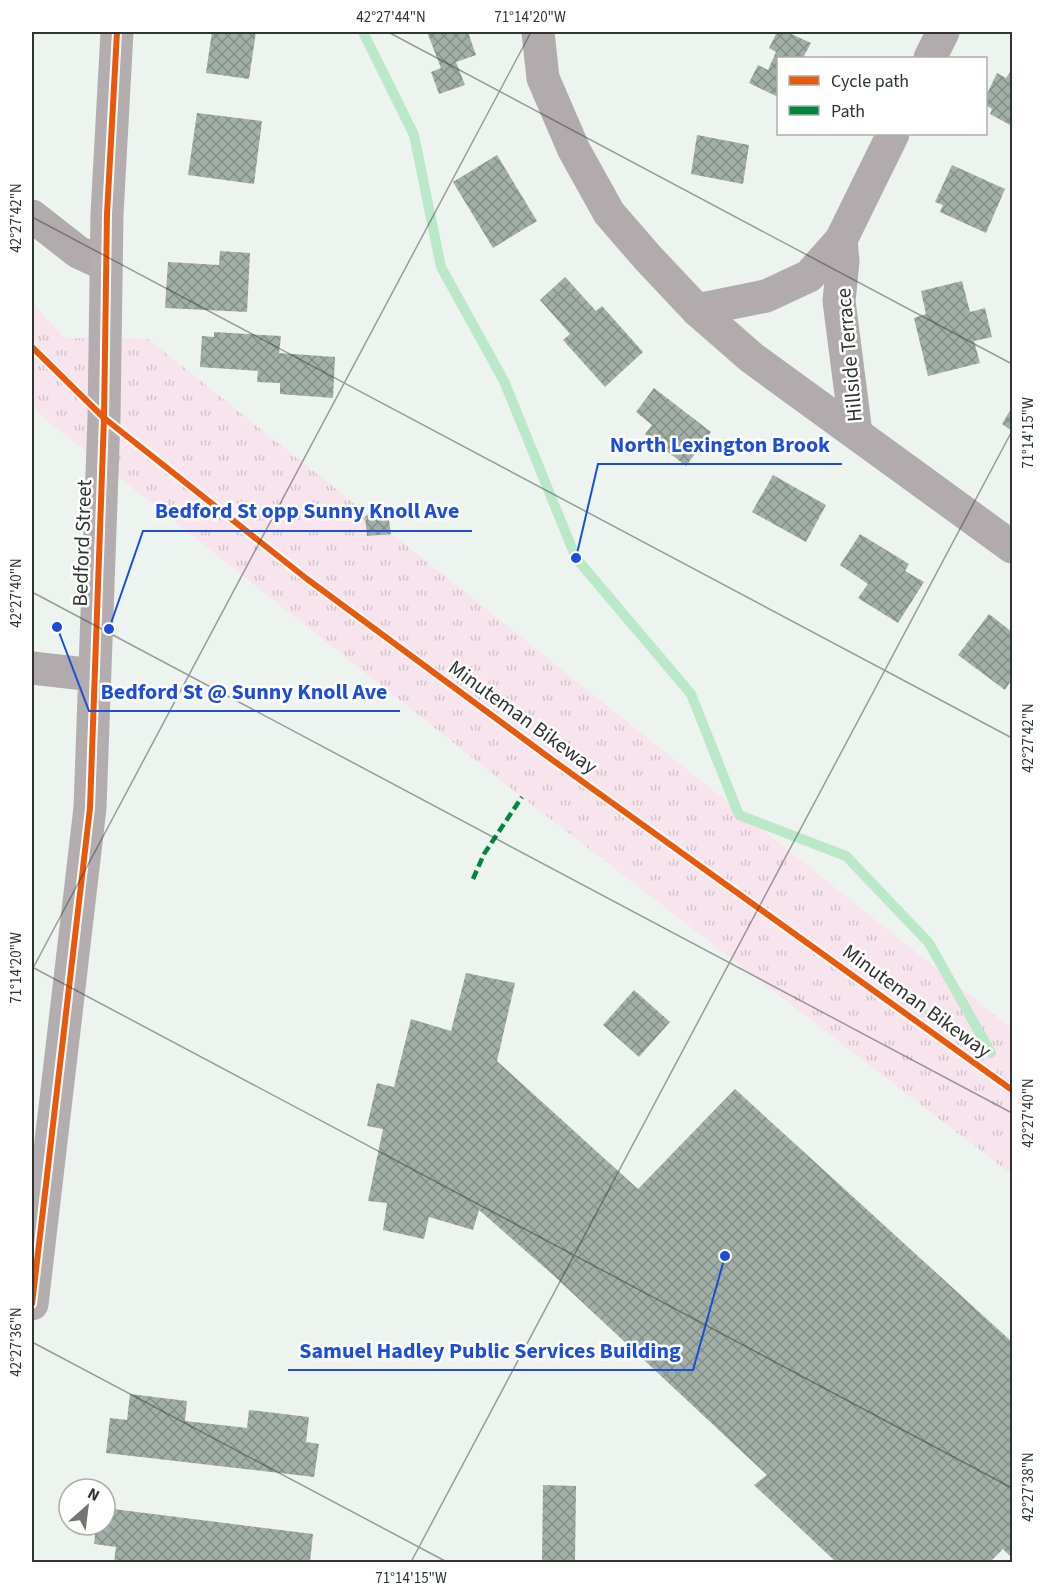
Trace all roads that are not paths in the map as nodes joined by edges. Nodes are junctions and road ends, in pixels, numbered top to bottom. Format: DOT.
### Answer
graph roads {
  1 [pos="117,32"];
  2 [pos="538,32"];
  3 [pos="943,32"];
  4 [pos="930,57"];
  5 [pos="893,135"];
  6 [pos="32,216"];
  7 [pos="841,240"];
  8 [pos="106,265"];
  9 [pos="697,310"];
  10 [pos="856,433"];
  11 [pos="1012,548"];
  12 [pos="32,668"];
  13 [pos="94,675"];
  14 [pos="32,1304"];
  1 -- 8 [label="main road, Bedford Street"];
  2 -- 9 [label="street"];
  3 -- 4 [label="street"];
  5 -- 7 [label="street, Hillside Terrace"];
  6 -- 8 [label="street"];
  7 -- 9 [label="street, Hillside Terrace"];
  7 -- 10 [label="street, Hillside Terrace"];
  8 -- 13 [label="main road, Bedford Street"];
  9 -- 10 [label="street"];
  10 -- 11 [label="street"];
  12 -- 13 [label="street"];
  13 -- 14 [label="main road, Bedford Street"];
}
